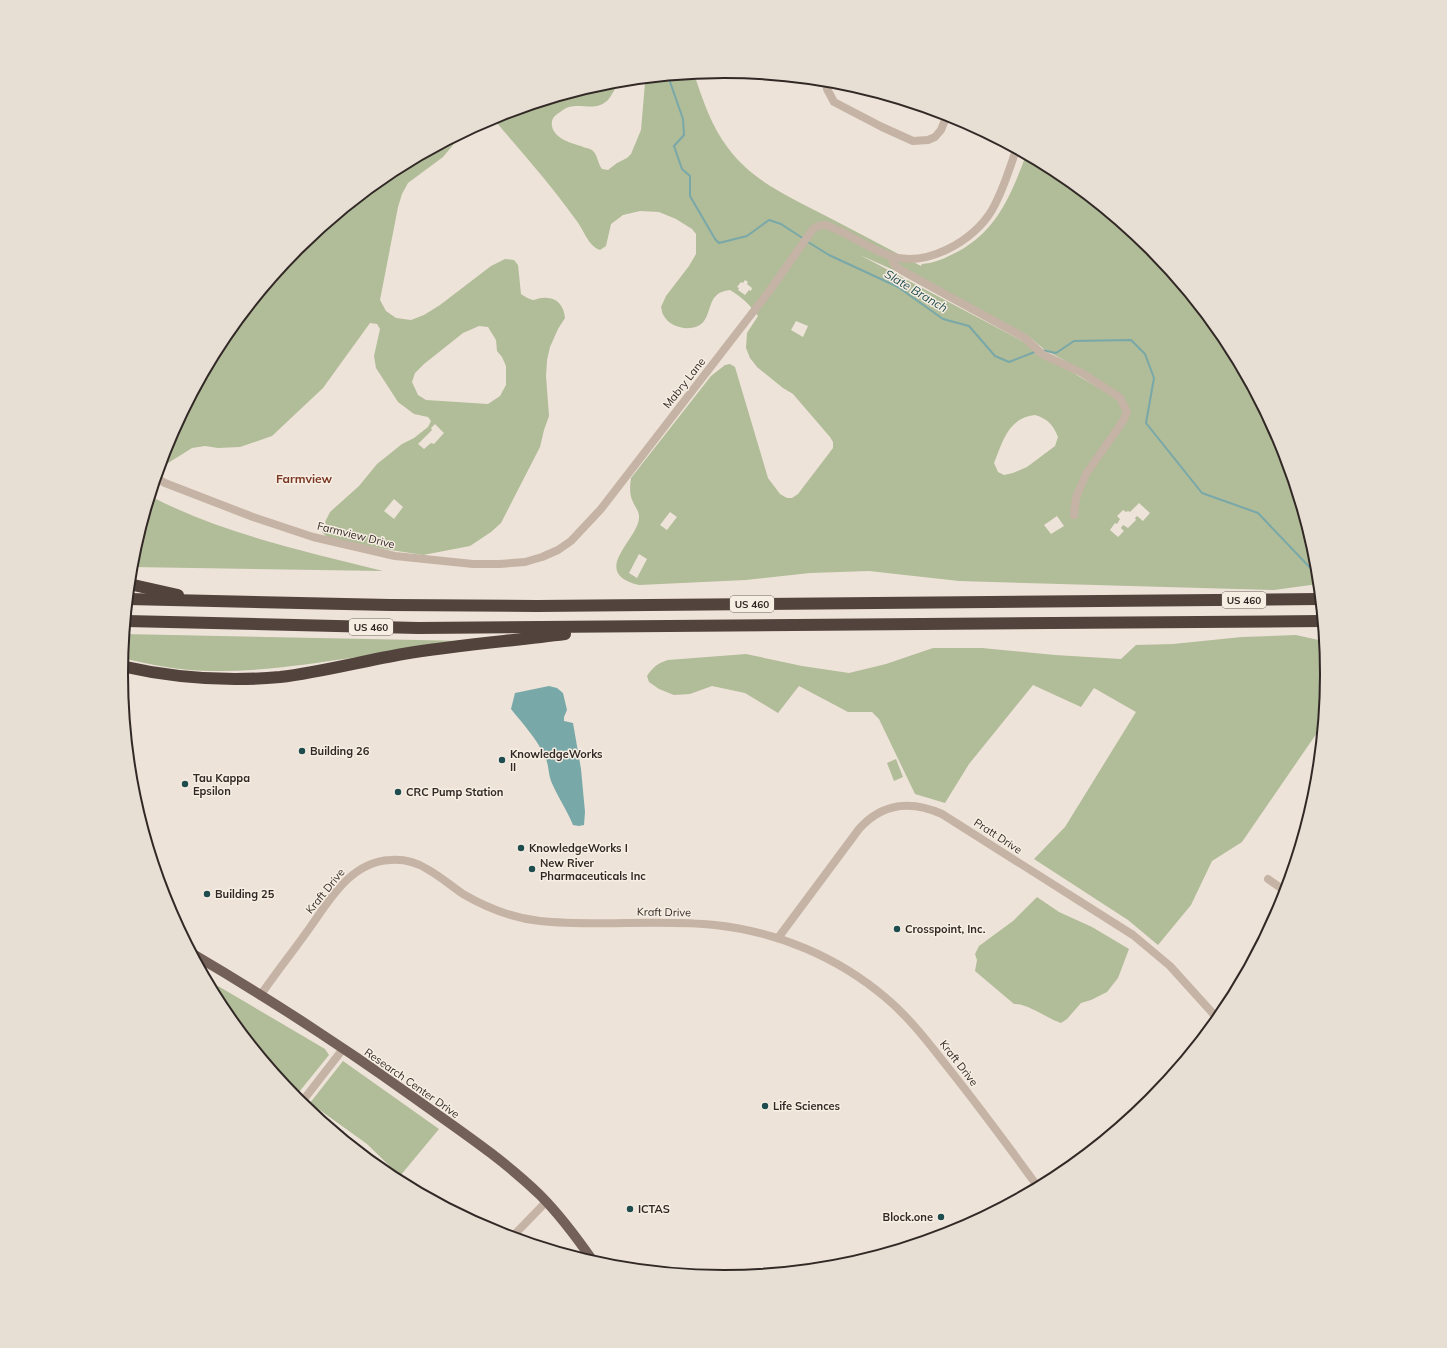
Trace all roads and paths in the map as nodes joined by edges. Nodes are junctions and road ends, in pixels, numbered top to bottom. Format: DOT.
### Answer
graph roads {
  1 [pos="827,87"];
  2 [pos="945,120"];
  3 [pos="1015,154"];
  4 [pos="891,256"];
  5 [pos="160,480"];
  6 [pos="1074,515"];
  7 [pos="558,550"];
  8 [pos="135,585"];
  9 [pos="133,599"];
  10 [pos="1314,599"];
  11 [pos="196,600"];
  12 [pos="130,621"];
  13 [pos="1317,621"];
  14 [pos="615,627"];
  15 [pos="128,667"];
  16 [pos="1268,879"];
  17 [pos="1280,887"];
  18 [pos="778,938"];
  19 [pos="200,958"];
  20 [pos="260,996"];
  21 [pos="1213,1013"];
  22 [pos="343,1048"];
  23 [pos="305,1098"];
  24 [pos="1035,1182"];
  25 [pos="546,1202"];
  26 [pos="516,1233"];
  27 [pos="588,1255"];
  1 -- 2 [label="street"];
  3 -- 4 [label="street"];
  4 -- 6 [label="street"];
  4 -- 7 [label="street, Mabry Lane"];
  5 -- 7 [label="street, Farmview Drive"];
  8 -- 11 [label="highway"];
  9 -- 11 [label="highway, US 460"];
  10 -- 11 [label="highway, US 460"];
  12 -- 14 [label="highway, US 460"];
  13 -- 14 [label="highway, US 460"];
  14 -- 15 [label="highway"];
  16 -- 17 [label="street"];
  18 -- 20 [label="street, Kraft Drive"];
  18 -- 21 [label="street, Pratt Drive"];
  18 -- 24 [label="street, Kraft Drive"];
  19 -- 20 [label="main road, Research Center Drive"];
  20 -- 22 [label="main road, Research Center Drive"];
  22 -- 23 [label="street"];
  22 -- 25 [label="main road, Research Center Drive"];
  25 -- 26 [label="street"];
  25 -- 27 [label="main road, Research Center Drive"];
}
